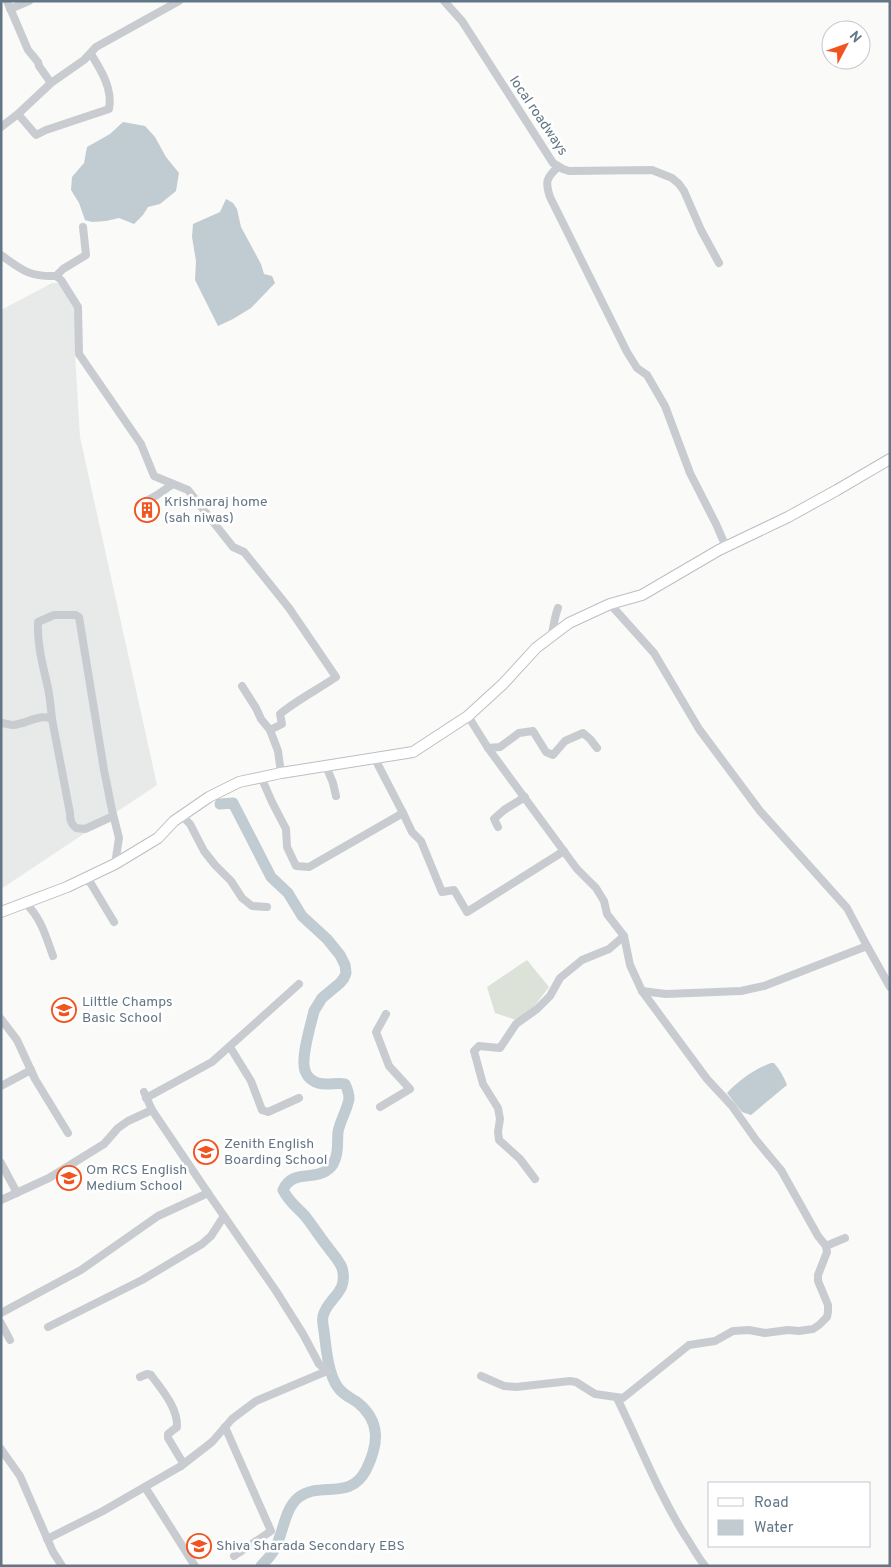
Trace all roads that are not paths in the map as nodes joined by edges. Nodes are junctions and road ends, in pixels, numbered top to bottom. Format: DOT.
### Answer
graph roads {
  1 [pos="29,1"];
  2 [pos="179,1"];
  3 [pos="444,1"];
  4 [pos="8,5"];
  5 [pos="91,54"];
  6 [pos="51,83"];
  7 [pos="18,114"];
  8 [pos="1,127"];
  9 [pos="558,167"];
  10 [pos="84,227"];
  11 [pos="1,255"];
  12 [pos="718,264"];
  13 [pos="56,276"];
  14 [pos="890,458"];
  15 [pos="173,484"];
  16 [pos="139,504"];
  17 [pos="726,547"];
  18 [pos="610,604"];
  19 [pos="558,608"];
  20 [pos="551,637"];
  21 [pos="242,686"];
  22 [pos="468,716"];
  23 [pos="52,719"];
  24 [pos="1,723"];
  25 [pos="270,730"];
  26 [pos="488,748"];
  27 [pos="597,748"];
  28 [pos="375,759"];
  29 [pos="326,766"];
  30 [pos="281,773"];
  31 [pos="261,777"];
  32 [pos="336,796"];
  33 [pos="525,797"];
  34 [pos="403,812"];
  35 [pos="182,816"];
  36 [pos="109,818"];
  37 [pos="498,827"];
  38 [pos="564,851"];
  39 [pos="115,864"];
  40 [pos="82,880"];
  41 [pos="24,903"];
  42 [pos="268,906"];
  43 [pos="1,912"];
  44 [pos="114,922"];
  45 [pos="624,936"];
  46 [pos="868,946"];
  47 [pos="53,956"];
  48 [pos="299,984"];
  49 [pos="890,987"];
  50 [pos="642,991"];
  51 [pos="386,1014"];
  52 [pos="1,1019"];
  53 [pos="230,1047"];
  54 [pos="31,1070"];
  55 [pos="1,1086"];
  56 [pos="299,1098"];
  57 [pos="380,1107"];
  58 [pos="152,1110"];
  59 [pos="68,1133"];
  60 [pos="1,1163"];
  61 [pos="535,1179"];
  62 [pos="17,1193"];
  63 [pos="208,1193"];
  64 [pos="1,1200"];
  65 [pos="224,1216"];
  66 [pos="845,1238"];
  67 [pos="826,1246"];
  68 [pos="1,1313"];
  69 [pos="1,1323"];
  70 [pos="48,1327"];
  71 [pos="10,1340"];
  72 [pos="482,1376"];
  73 [pos="140,1377"];
  74 [pos="617,1398"];
  75 [pos="225,1427"];
  76 [pos="1,1450"];
  77 [pos="181,1466"];
  78 [pos="145,1487"];
  79 [pos="47,1539"];
  80 [pos="234,1556"];
  81 [pos="62,1566"];
  82 [pos="195,1566"];
  83 [pos="705,1566"];
  1 -- 4 [label="street"];
  2 -- 5 [label="street"];
  3 -- 9 [label="street, local roadways"];
  4 -- 6 [label="street"];
  5 -- 6 [label="street"];
  5 -- 7 [label="street"];
  6 -- 7 [label="street"];
  7 -- 8 [label="street"];
  9 -- 12 [label="street, local roadways"];
  9 -- 17 [label="street"];
  10 -- 13 [label="street"];
  11 -- 13 [label="street"];
  13 -- 15 [label="street"];
  14 -- 17 [label="main road"];
  15 -- 16 [label="street"];
  15 -- 25 [label="street"];
  17 -- 18 [label="main road"];
  18 -- 20 [label="main road"];
  18 -- 46 [label="street"];
  19 -- 20 [label="street"];
  20 -- 22 [label="main road"];
  21 -- 25 [label="street"];
  22 -- 26 [label="street"];
  22 -- 28 [label="main road"];
  23 -- 24 [label="street"];
  23 -- 36 [label="street"];
  23 -- 39 [label="street"];
  25 -- 30 [label="street"];
  26 -- 27 [label="street"];
  26 -- 33 [label="street"];
  28 -- 29 [label="main road"];
  28 -- 34 [label="street"];
  29 -- 30 [label="main road"];
  29 -- 32 [label="street"];
  30 -- 31 [label="main road"];
  31 -- 34 [label="street"];
  31 -- 35 [label="main road"];
  33 -- 37 [label="street"];
  33 -- 38 [label="street"];
  34 -- 38 [label="street"];
  35 -- 39 [label="main road"];
  35 -- 42 [label="street"];
  38 -- 45 [label="street"];
  39 -- 40 [label="main road"];
  40 -- 41 [label="main road"];
  40 -- 44 [label="street"];
  41 -- 43 [label="main road"];
  41 -- 47 [label="street"];
  45 -- 50 [label="street"];
  45 -- 61 [label="street"];
  46 -- 49 [label="street"];
  46 -- 50 [label="street"];
  48 -- 53 [label="street"];
  50 -- 67 [label="street"];
  51 -- 57 [label="street"];
  52 -- 54 [label="street"];
  53 -- 56 [label="street"];
  53 -- 58 [label="street"];
  54 -- 55 [label="street"];
  54 -- 59 [label="street"];
  58 -- 62 [label="street"];
  58 -- 63 [label="street"];
  60 -- 62 [label="street"];
  62 -- 64 [label="street"];
  63 -- 65 [label="street"];
  63 -- 68 [label="street"];
  65 -- 70 [label="street"];
  65 -- 75 [label="street"];
  66 -- 67 [label="street"];
  67 -- 74 [label="street"];
  69 -- 71 [label="street"];
  72 -- 74 [label="street"];
  73 -- 77 [label="street"];
  74 -- 83 [label="street"];
  75 -- 77 [label="street"];
  75 -- 80 [label="street"];
  76 -- 79 [label="street"];
  77 -- 78 [label="street"];
  78 -- 79 [label="street"];
  78 -- 82 [label="street"];
  79 -- 81 [label="street"];
}
